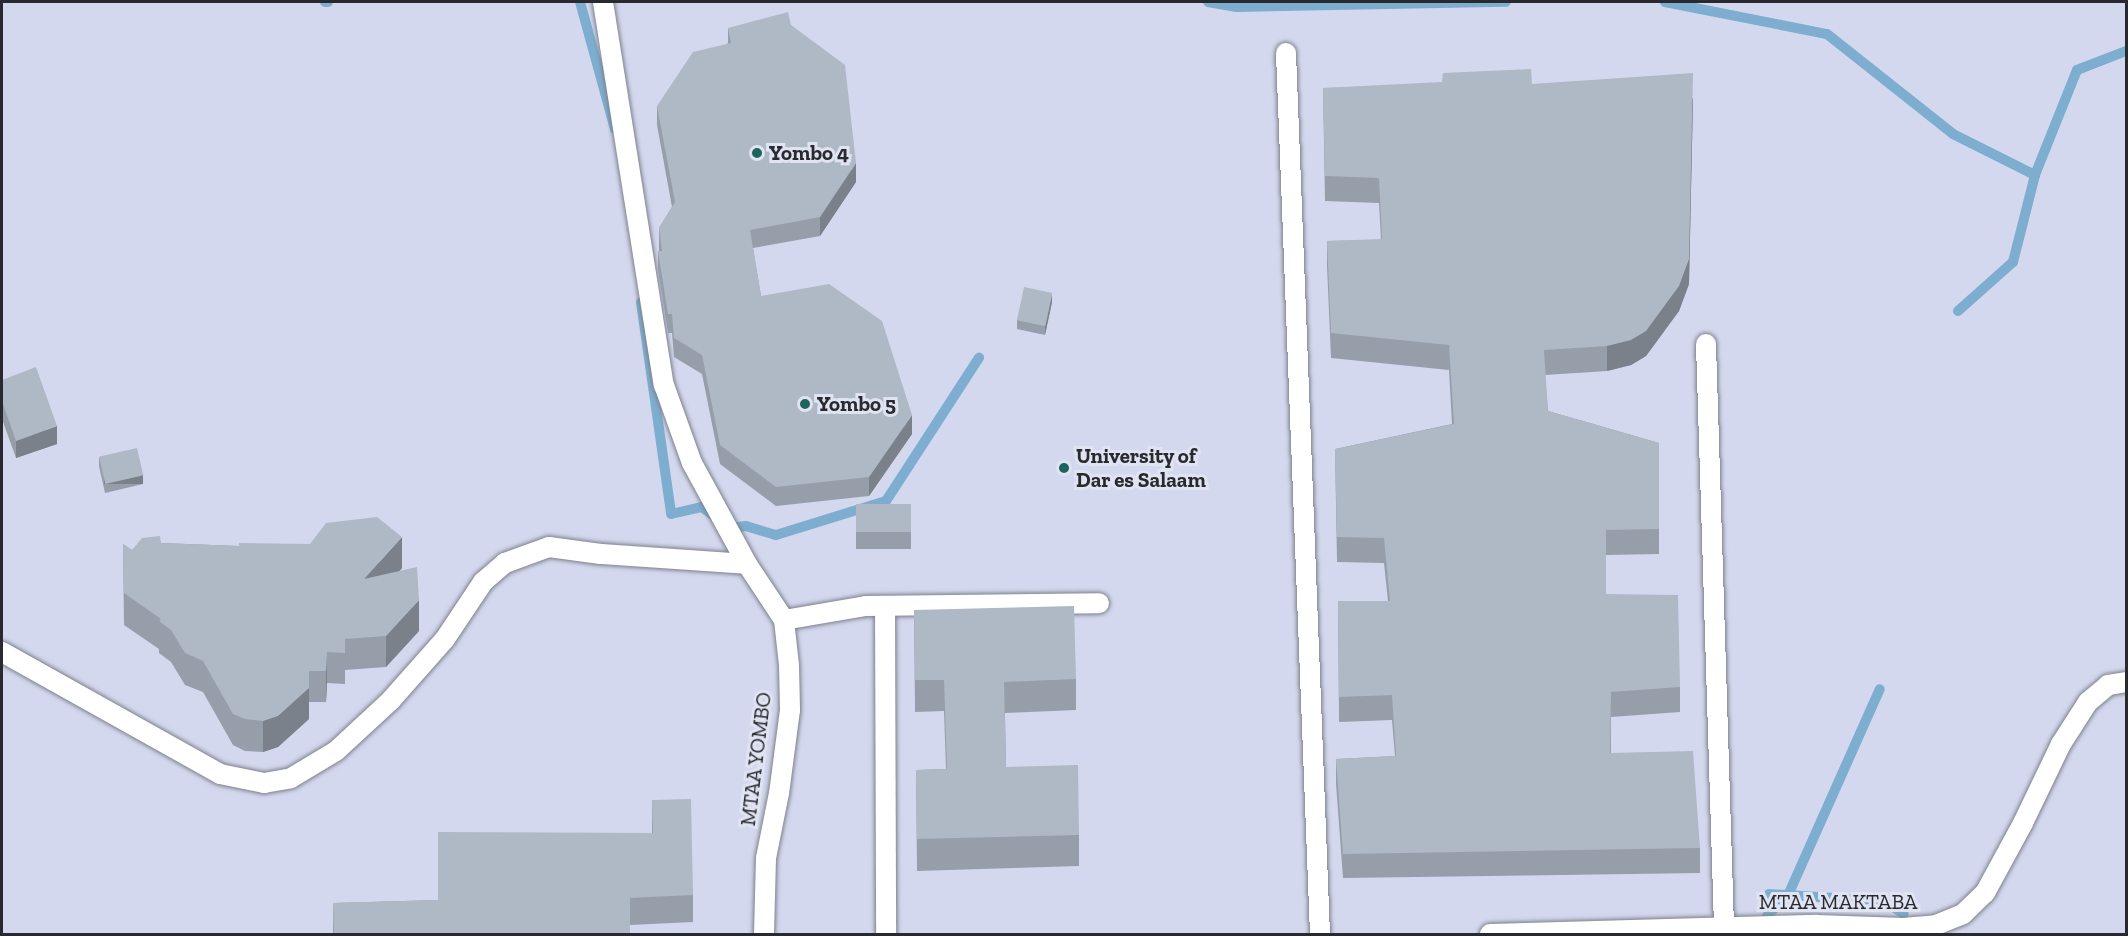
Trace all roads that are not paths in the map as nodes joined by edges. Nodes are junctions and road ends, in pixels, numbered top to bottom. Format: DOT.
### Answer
graph roads {
  1 [pos="603,2"];
  2 [pos="1286,53"];
  3 [pos="1706,344"];
  4 [pos="747,564"];
  5 [pos="1099,603"];
  6 [pos="885,606"];
  7 [pos="784,620"];
  8 [pos="2,652"];
  9 [pos="2127,682"];
  10 [pos="1724,927"];
  11 [pos="764,934"];
  12 [pos="886,934"];
  13 [pos="1320,934"];
  14 [pos="1490,934"];
  1 -- 4 [label="lane, MTAA YOMBO"];
  2 -- 13 [label="lane"];
  3 -- 10 [label="lane"];
  4 -- 7 [label="lane, MTAA YOMBO"];
  4 -- 8 [label="lane"];
  5 -- 6 [label="lane"];
  6 -- 7 [label="lane"];
  6 -- 12 [label="lane"];
  7 -- 11 [label="lane, MTAA YOMBO"];
  9 -- 10 [label="lane, MTAA MAKTABA"];
  10 -- 14 [label="lane, MTAA MAKTABA"];
}
